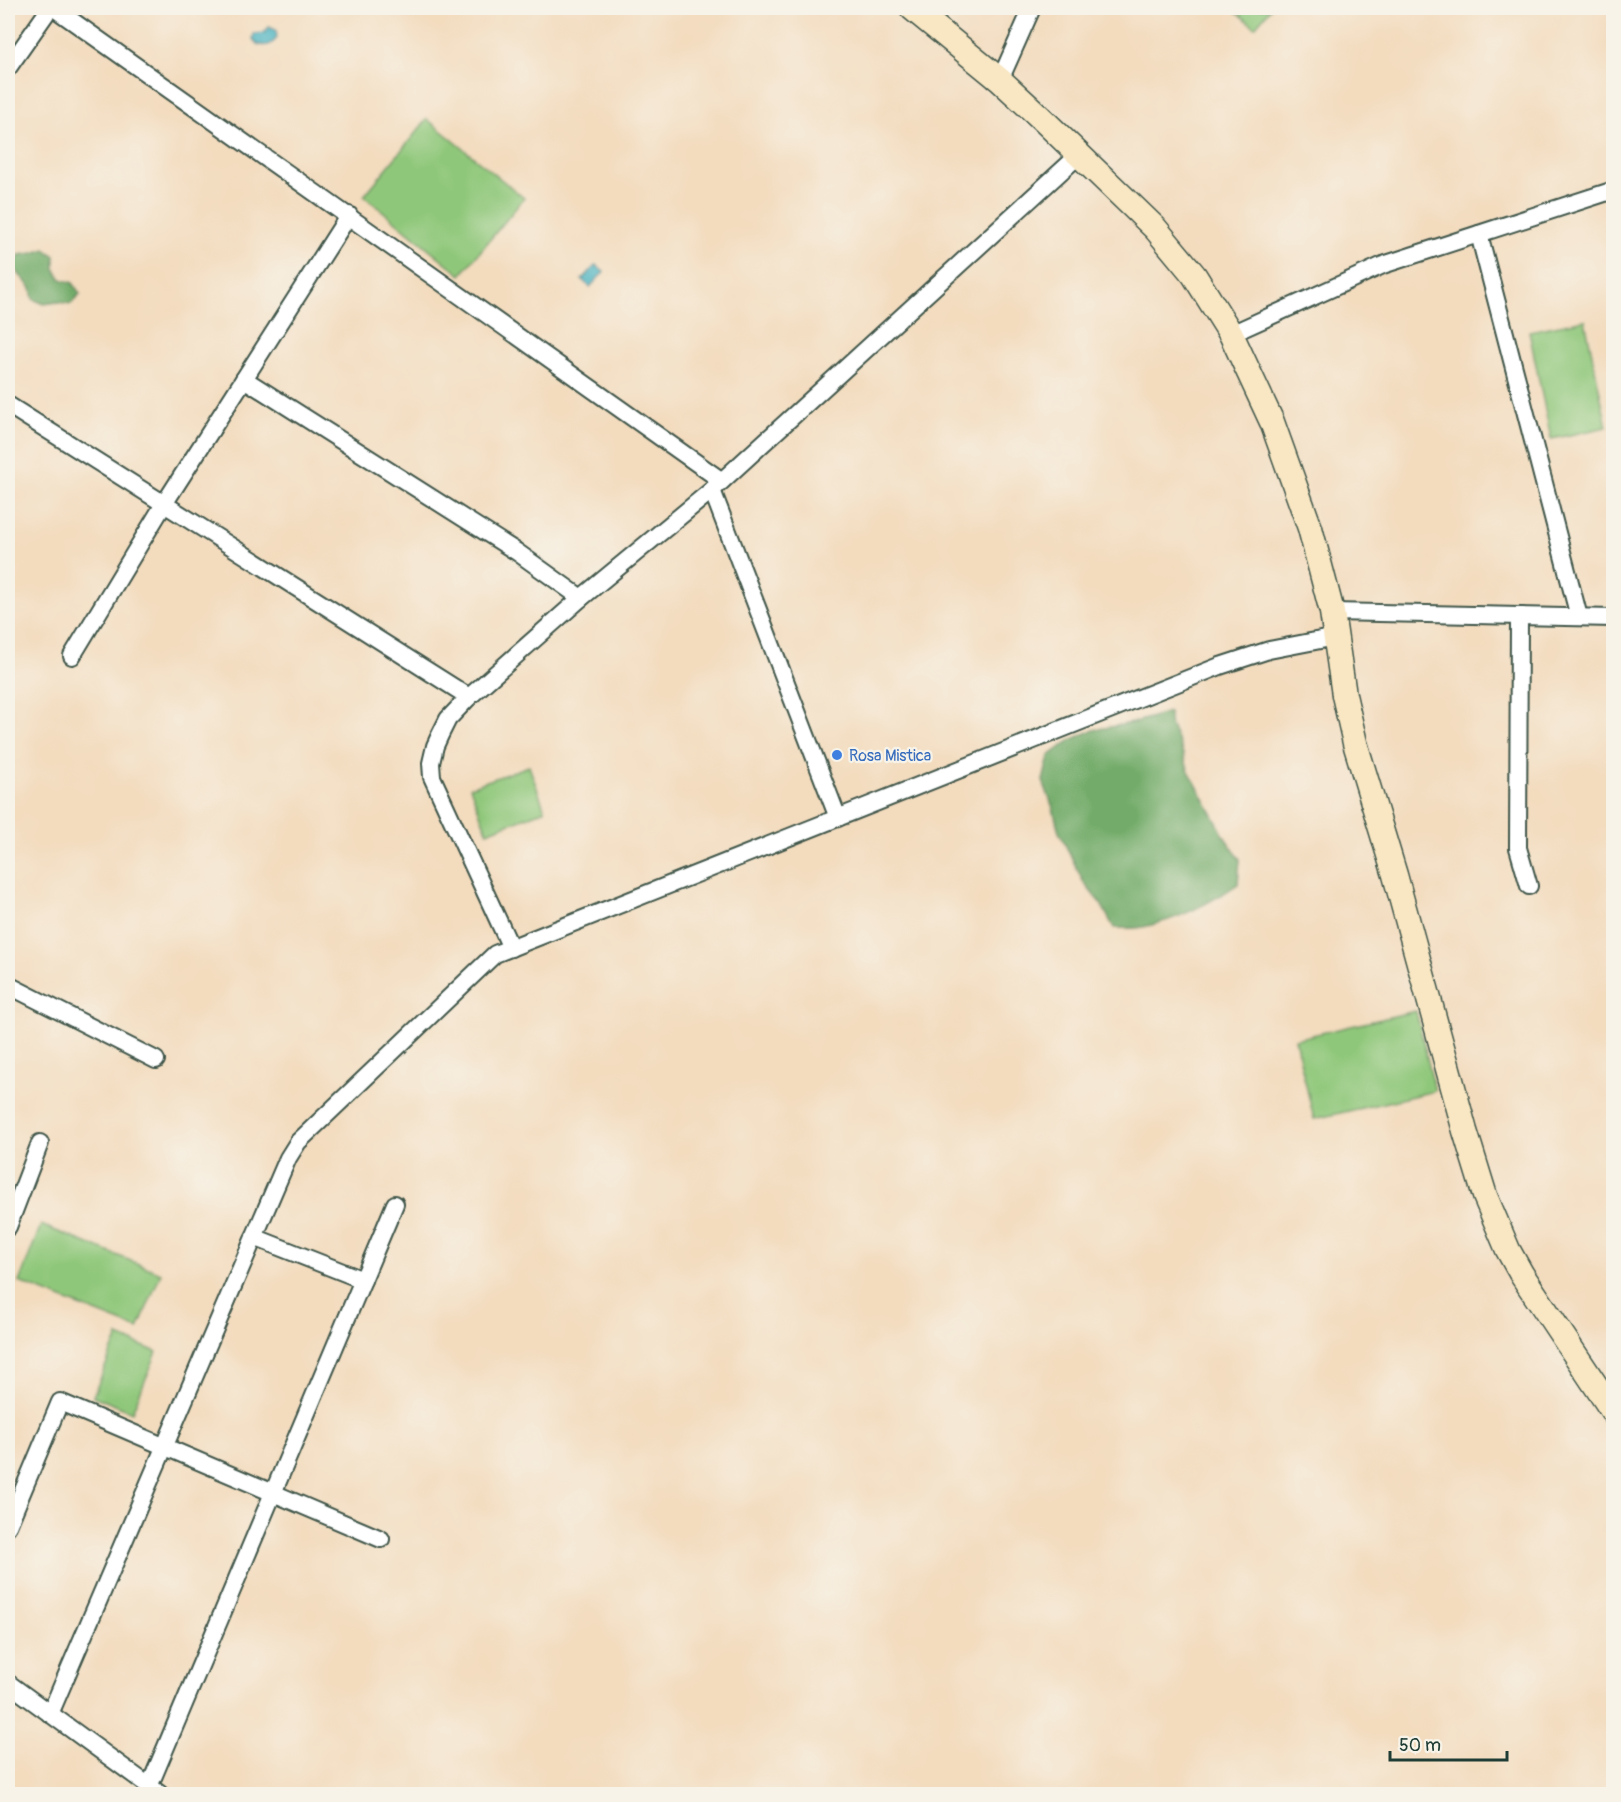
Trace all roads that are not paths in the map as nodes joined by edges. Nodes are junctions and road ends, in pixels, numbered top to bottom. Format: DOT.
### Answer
graph roads {
  1 [pos="52,8"];
  2 [pos="912,8"];
  3 [pos="1032,8"];
  4 [pos="8,68"];
  5 [pos="1000,80"];
  6 [pos="1080,154"];
  7 [pos="1614,190"];
  8 [pos="349,215"];
  9 [pos="1479,234"];
  10 [pos="1231,334"];
  11 [pos="244,379"];
  12 [pos="8,405"];
  13 [pos="717,486"];
  14 [pos="164,504"];
  15 [pos="581,598"];
  16 [pos="1332,612"];
  17 [pos="1519,616"];
  18 [pos="1579,617"];
  19 [pos="1614,618"];
  20 [pos="1336,636"];
  21 [pos="72,656"];
  22 [pos="469,697"];
  23 [pos="838,818"];
  24 [pos="1529,886"];
  25 [pos="512,948"];
  26 [pos="8,986"];
  27 [pos="156,1060"];
  28 [pos="40,1143"];
  29 [pos="395,1204"];
  30 [pos="8,1227"];
  31 [pos="254,1237"];
  32 [pos="363,1280"];
  33 [pos="1614,1413"];
  34 [pos="164,1447"];
  35 [pos="273,1493"];
  36 [pos="8,1526"];
  37 [pos="381,1539"];
  38 [pos="8,1686"];
  39 [pos="50,1714"];
  40 [pos="157,1792"];
  1 -- 4 [label="street"];
  1 -- 8 [label="street"];
  2 -- 5 [label="street"];
  3 -- 5 [label="street"];
  5 -- 6 [label="street"];
  6 -- 10 [label="street"];
  6 -- 13 [label="street"];
  7 -- 9 [label="street"];
  8 -- 11 [label="street"];
  8 -- 13 [label="street"];
  9 -- 10 [label="street"];
  9 -- 18 [label="street"];
  10 -- 16 [label="street"];
  11 -- 14 [label="street"];
  11 -- 15 [label="street"];
  12 -- 14 [label="street"];
  13 -- 15 [label="street"];
  13 -- 23 [label="street"];
  14 -- 21 [label="street"];
  14 -- 22 [label="street"];
  15 -- 22 [label="street"];
  16 -- 17 [label="street"];
  16 -- 20 [label="street"];
  17 -- 18 [label="street"];
  17 -- 24 [label="street"];
  18 -- 19 [label="street"];
  20 -- 23 [label="street"];
  20 -- 33 [label="street"];
  22 -- 25 [label="street"];
  23 -- 25 [label="street"];
  25 -- 31 [label="street"];
  26 -- 27 [label="street"];
  28 -- 30 [label="street"];
  29 -- 32 [label="street"];
  31 -- 32 [label="street"];
  31 -- 34 [label="street"];
  32 -- 35 [label="street"];
  34 -- 35 [label="street"];
  34 -- 36 [label="street"];
  34 -- 39 [label="street"];
  35 -- 37 [label="street"];
  35 -- 40 [label="street"];
  38 -- 39 [label="street"];
  39 -- 40 [label="street"];
}
